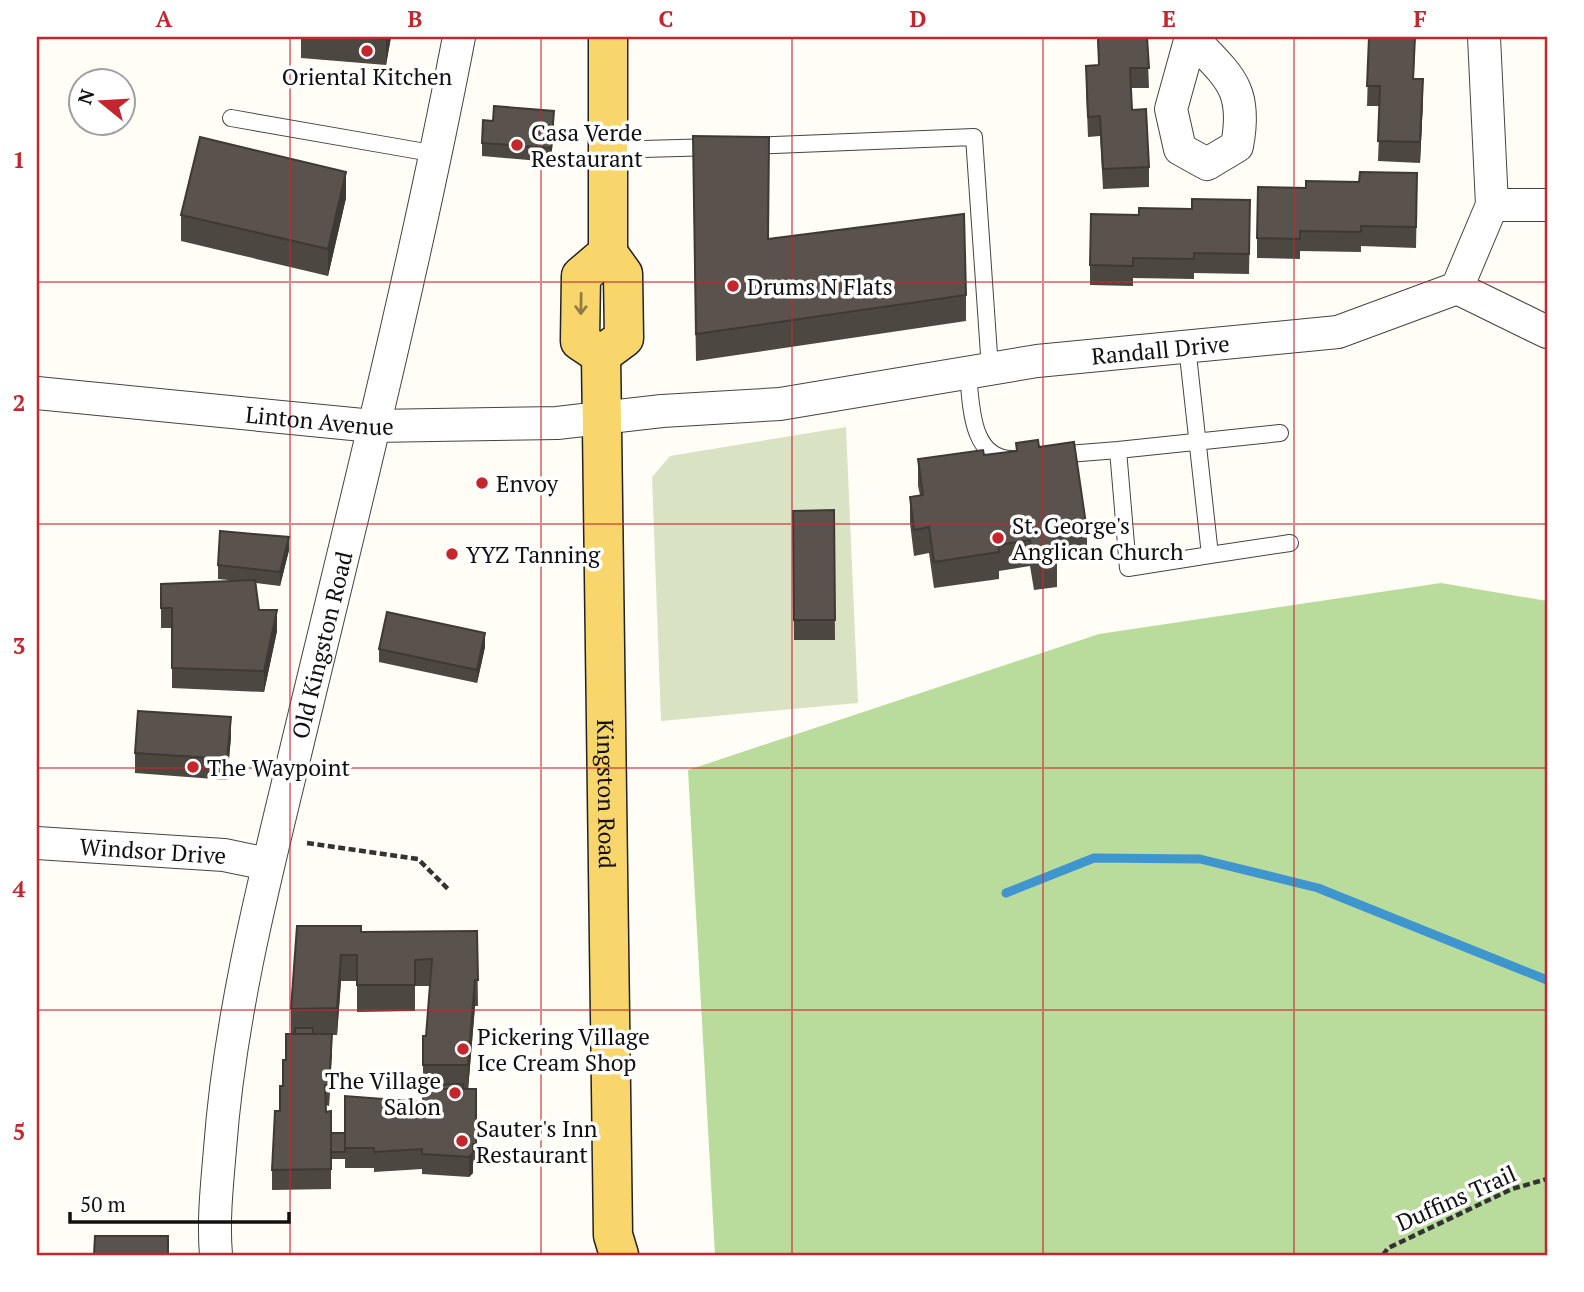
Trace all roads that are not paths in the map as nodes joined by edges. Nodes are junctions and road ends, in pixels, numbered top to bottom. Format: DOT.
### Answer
graph roads {
  1 [pos="459,37"];
  2 [pos="608,37"];
  3 [pos="1484,37"];
  4 [pos="231,118"];
  5 [pos="607,150"];
  6 [pos="437,154"];
  7 [pos="1492,205"];
  8 [pos="1547,205"];
  9 [pos="1457,288"];
  10 [pos="1547,332"];
  11 [pos="1187,346"];
  12 [pos="979,371"];
  13 [pos="37,393"];
  14 [pos="604,417"];
  15 [pos="373,426"];
  16 [pos="1280,433"];
  17 [pos="1198,442"];
  18 [pos="1118,450"];
  19 [pos="1290,543"];
  20 [pos="1210,555"];
  21 [pos="37,843"];
  22 [pos="268,864"];
  23 [pos="613,1248"];
  24 [pos="216,1255"];
  1 -- 6 [label="street, Old Kingston Road"];
  2 -- 5 [label="main road"];
  3 -- 7 [label="street"];
  4 -- 6 [label="lane"];
  5 -- 12 [label="lane"];
  5 -- 14 [label="main road, Kingston Road"];
  6 -- 15 [label="street, Old Kingston Road"];
  7 -- 8 [label="street"];
  7 -- 9 [label="street"];
  9 -- 10 [label="street"];
  9 -- 11 [label="street, Randall Drive"];
  11 -- 12 [label="street, Randall Drive"];
  11 -- 17 [label="lane"];
  12 -- 14 [label="street, Randall Drive"];
  12 -- 18 [label="lane"];
  13 -- 15 [label="street, Linton Avenue"];
  14 -- 15 [label="street, Linton Avenue"];
  14 -- 23 [label="main road, Kingston Road"];
  15 -- 22 [label="street, Old Kingston Road"];
  16 -- 17 [label="lane"];
  17 -- 18 [label="lane"];
  17 -- 20 [label="lane"];
  18 -- 20 [label="lane"];
  19 -- 20 [label="lane"];
  21 -- 22 [label="street, Windsor Drive"];
  22 -- 24 [label="street, Old Kingston Road"];
}
